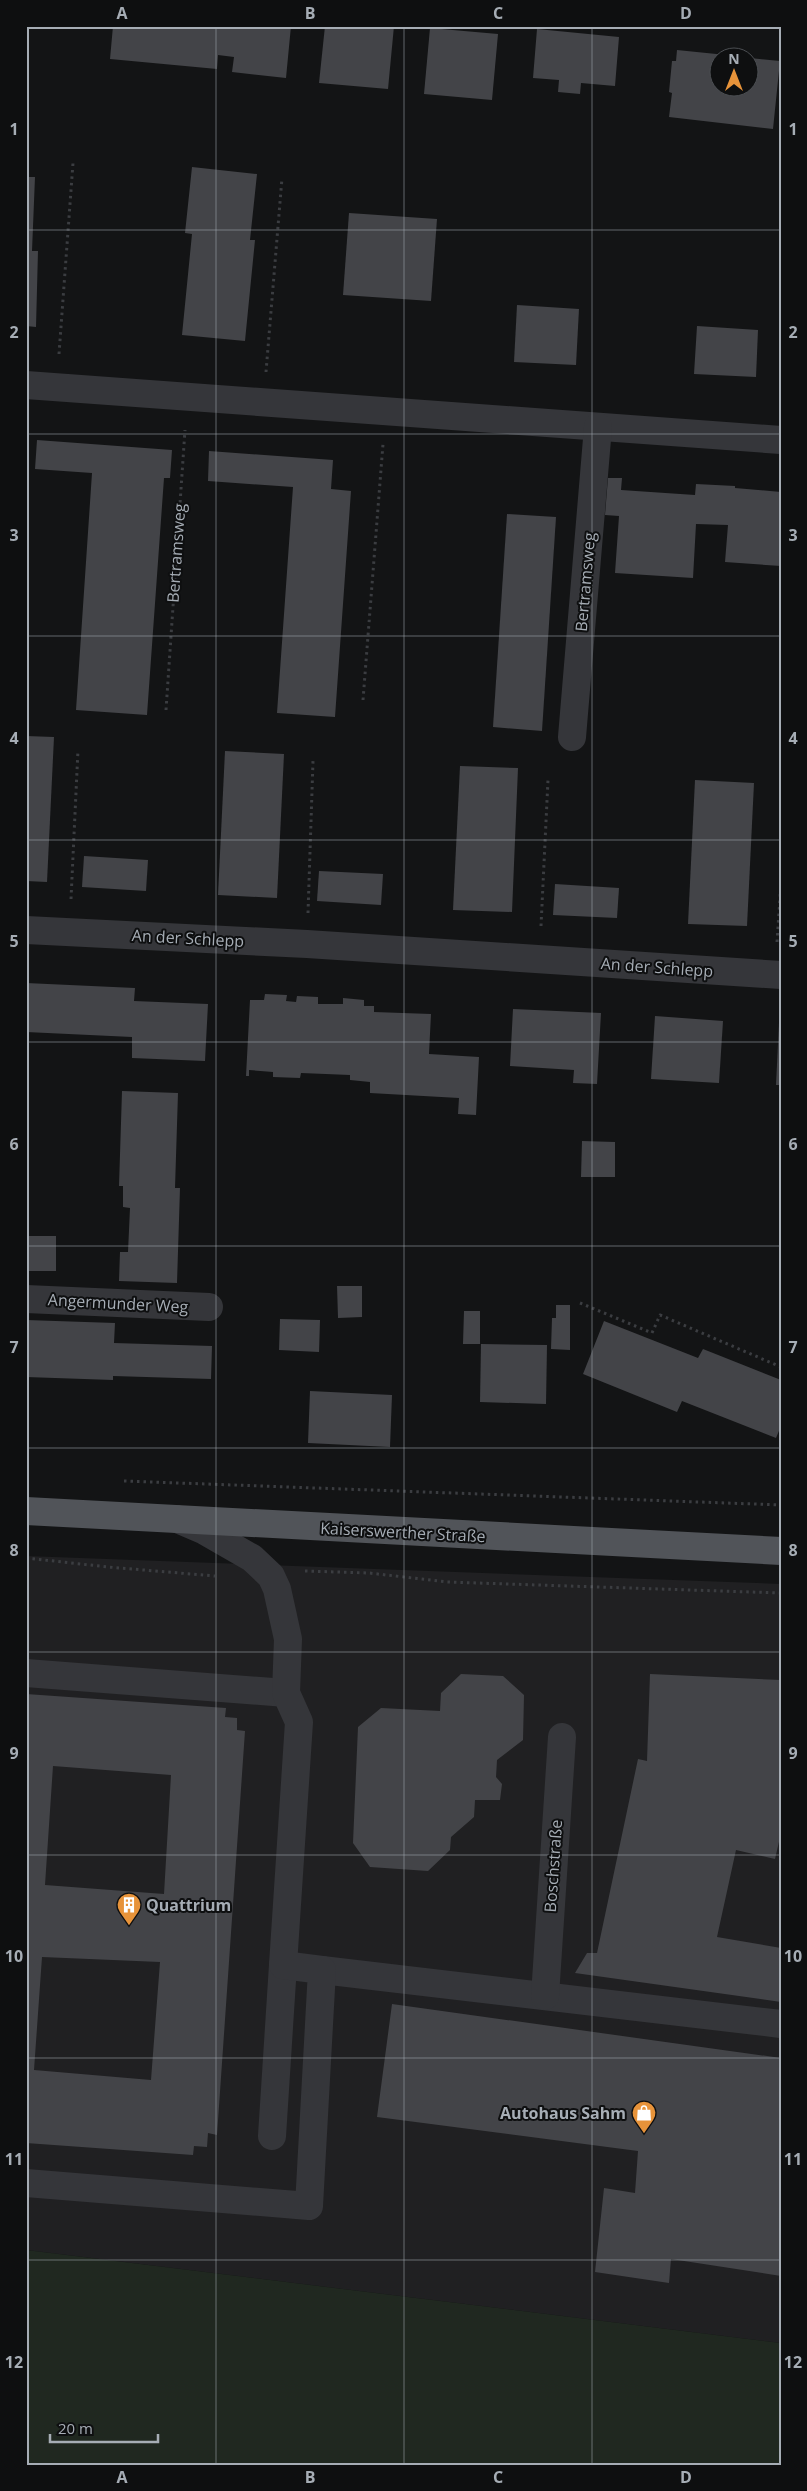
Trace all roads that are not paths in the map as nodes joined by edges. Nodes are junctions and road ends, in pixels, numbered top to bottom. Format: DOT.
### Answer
graph roads {
  1 [pos="26,385"];
  2 [pos="598,426"];
  3 [pos="781,440"];
  4 [pos="572,737"];
  5 [pos="26,930"];
  6 [pos="778,975"];
  7 [pos="26,1299"];
  8 [pos="210,1307"];
  9 [pos="26,1511"];
  10 [pos="177,1519"];
  11 [pos="781,1551"];
  12 [pos="26,1673"];
  13 [pos="286,1693"];
  14 [pos="562,1737"];
  15 [pos="283,1965"];
  16 [pos="322,1970"];
  17 [pos="544,1996"];
  18 [pos="781,2024"];
  19 [pos="272,2136"];
  20 [pos="26,2183"];
  1 -- 2 [label="street"];
  2 -- 3 [label="street"];
  2 -- 4 [label="street, Bertramsweg"];
  5 -- 6 [label="street, An der Schlepp"];
  7 -- 8 [label="street, Angermunder Weg"];
  9 -- 10 [label="main road, Kaiserswerther Straße"];
  10 -- 11 [label="main road, Kaiserswerther Straße"];
  10 -- 13 [label="street"];
  12 -- 13 [label="street"];
  13 -- 15 [label="street"];
  14 -- 17 [label="street, Boschstraße"];
  15 -- 16 [label="street"];
  15 -- 19 [label="street"];
  16 -- 17 [label="street"];
  16 -- 20 [label="street"];
  17 -- 18 [label="street"];
}
